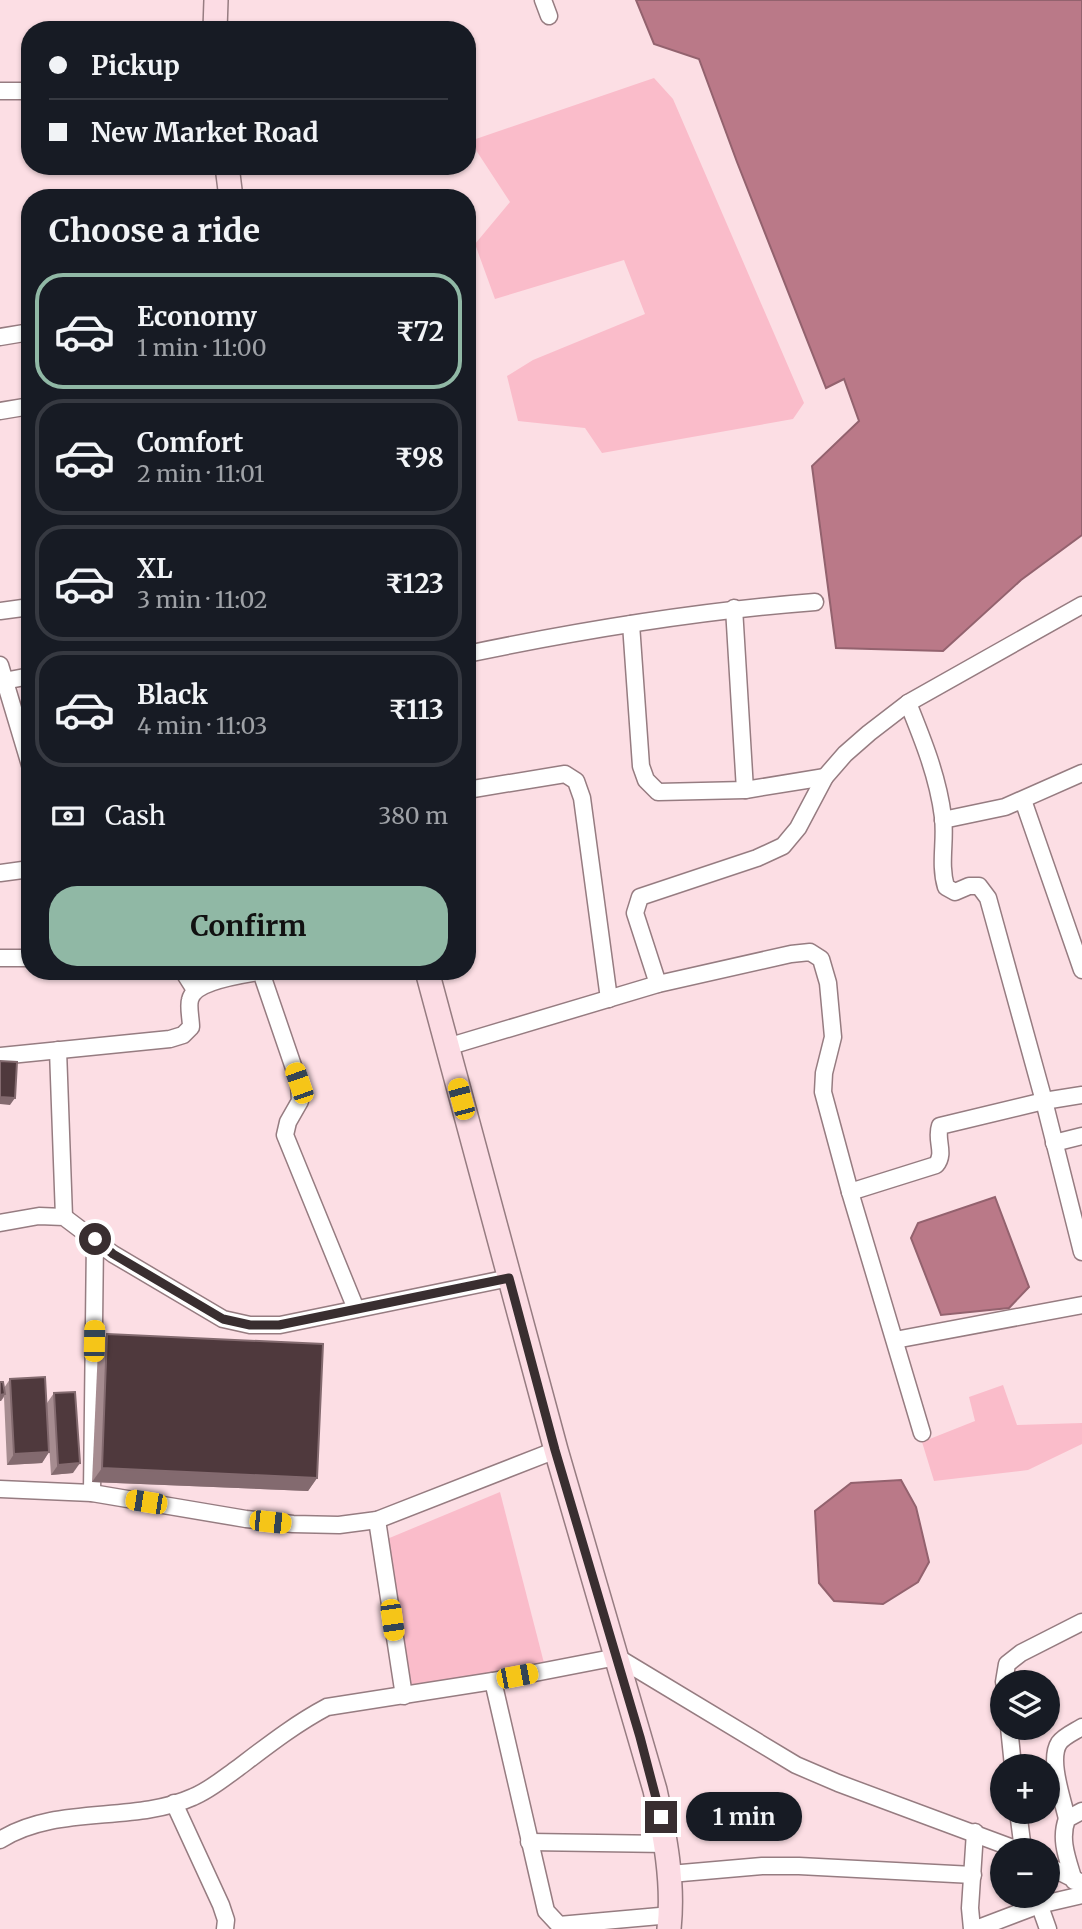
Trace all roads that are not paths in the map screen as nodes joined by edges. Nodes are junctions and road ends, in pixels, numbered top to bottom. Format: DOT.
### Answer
graph roads {
  1 [pos="216,0"];
  2 [pos="543,0"];
  3 [pos="550,16"];
  4 [pos="215,21"];
  5 [pos="0,91"];
  6 [pos="21,91"];
  7 [pos="21,334"];
  8 [pos="0,337"];
  9 [pos="21,408"];
  10 [pos="0,411"];
  11 [pos="815,602"];
  12 [pos="1082,605"];
  13 [pos="21,608"];
  14 [pos="734,608"];
  15 [pos="0,611"];
  16 [pos="631,624"];
  17 [pos="476,652"];
  18 [pos="2,673"];
  19 [pos="21,675"];
  20 [pos="908,703"];
  21 [pos="21,735"];
  22 [pos="1082,773"];
  23 [pos="825,777"];
  24 [pos="476,789"];
  25 [pos="745,790"];
  26 [pos="1023,800"];
  27 [pos="943,820"];
  28 [pos="21,870"];
  29 [pos="0,873"];
  30 [pos="0,958"];
  31 [pos="21,958"];
  32 [pos="1082,970"];
  33 [pos="189,980"];
  34 [pos="227,980"];
  35 [pos="266,980"];
  36 [pos="429,980"];
  37 [pos="658,984"];
  38 [pos="195,990"];
  39 [pos="609,999"];
  40 [pos="447,1047"];
  41 [pos="58,1050"];
  42 [pos="0,1056"];
  43 [pos="1082,1096"];
  44 [pos="1044,1101"];
  45 [pos="1082,1136"];
  46 [pos="1054,1143"];
  47 [pos="1082,1184"];
  48 [pos="1066,1188"];
  49 [pos="850,1192"];
  50 [pos="64,1217"];
  51 [pos="0,1223"];
  52 [pos="95,1239"];
  53 [pos="1082,1252"];
  54 [pos="509,1278"];
  55 [pos="1082,1305"];
  56 [pos="356,1309"];
  57 [pos="895,1340"];
  58 [pos="922,1433"];
  59 [pos="555,1450"];
  60 [pos="0,1489"];
  61 [pos="92,1493"];
  62 [pos="377,1520"];
  63 [pos="1082,1622"];
  64 [pos="617,1657"];
  65 [pos="1006,1670"];
  66 [pos="492,1681"];
  67 [pos="404,1696"];
  68 [pos="1082,1727"];
  69 [pos="174,1803"];
  70 [pos="1075,1815"];
  71 [pos="975,1832"];
  72 [pos="990,1838"];
  73 [pos="0,1840"];
  74 [pos="529,1842"];
  75 [pos="667,1844"];
  76 [pos="670,1874"];
  77 [pos="1060,1874"];
  78 [pos="973,1875"];
  79 [pos="1079,1886"];
  80 [pos="1060,1892"];
  81 [pos="1020,1908"];
  82 [pos="1040,1908"];
  83 [pos="670,1922"];
  84 [pos="227,1926"];
  85 [pos="974,1929"];
  86 [pos="1048,1929"];
  1 -- 4 [label="street"];
  2 -- 3 [label="street"];
  5 -- 6 [label="street"];
  7 -- 8 [label="street"];
  9 -- 10 [label="street"];
  11 -- 14 [label="street"];
  12 -- 20 [label="street"];
  13 -- 15 [label="street"];
  14 -- 16 [label="street"];
  14 -- 25 [label="street"];
  16 -- 17 [label="street"];
  16 -- 25 [label="street"];
  18 -- 19 [label="street"];
  18 -- 21 [label="street"];
  20 -- 23 [label="street"];
  20 -- 27 [label="street"];
  22 -- 26 [label="street"];
  23 -- 25 [label="street"];
  23 -- 37 [label="street"];
  24 -- 39 [label="street"];
  26 -- 27 [label="street"];
  26 -- 32 [label="street"];
  27 -- 44 [label="street"];
  28 -- 29 [label="street"];
  30 -- 31 [label="street"];
  33 -- 38 [label="street"];
  34 -- 38 [label="street"];
  35 -- 56 [label="street"];
  36 -- 40 [label="street"];
  37 -- 39 [label="street"];
  37 -- 49 [label="street"];
  38 -- 41 [label="street"];
  39 -- 40 [label="street"];
  40 -- 54 [label="street"];
  41 -- 42 [label="street"];
  41 -- 50 [label="street"];
  43 -- 44 [label="street"];
  44 -- 46 [label="street"];
  44 -- 49 [label="street"];
  45 -- 46 [label="street"];
  46 -- 48 [label="street"];
  47 -- 48 [label="street"];
  48 -- 53 [label="street"];
  49 -- 57 [label="street"];
  50 -- 51 [label="street"];
  50 -- 52 [label="street"];
  52 -- 56 [label="street"];
  52 -- 61 [label="street"];
  54 -- 56 [label="street"];
  54 -- 59 [label="street"];
  55 -- 57 [label="street"];
  57 -- 58 [label="street"];
  59 -- 62 [label="street"];
  59 -- 64 [label="street"];
  60 -- 61 [label="street"];
  61 -- 62 [label="street"];
  62 -- 67 [label="street"];
  63 -- 65 [label="street"];
  64 -- 66 [label="street"];
  64 -- 71 [label="street"];
  64 -- 75 [label="street"];
  66 -- 67 [label="street"];
  66 -- 74 [label="street"];
  67 -- 69 [label="street"];
  68 -- 70 [label="street"];
  69 -- 73 [label="street"];
  69 -- 84 [label="street"];
  70 -- 79 [label="street"];
  71 -- 72 [label="street"];
  71 -- 78 [label="street"];
  74 -- 75 [label="street"];
  74 -- 83 [label="street"];
  75 -- 76 [label="street"];
  76 -- 78 [label="street"];
  76 -- 83 [label="street"];
  77 -- 79 [label="street"];
  78 -- 85 [label="street"];
  79 -- 80 [label="street"];
  81 -- 85 [label="street"];
  82 -- 86 [label="street"];
}
